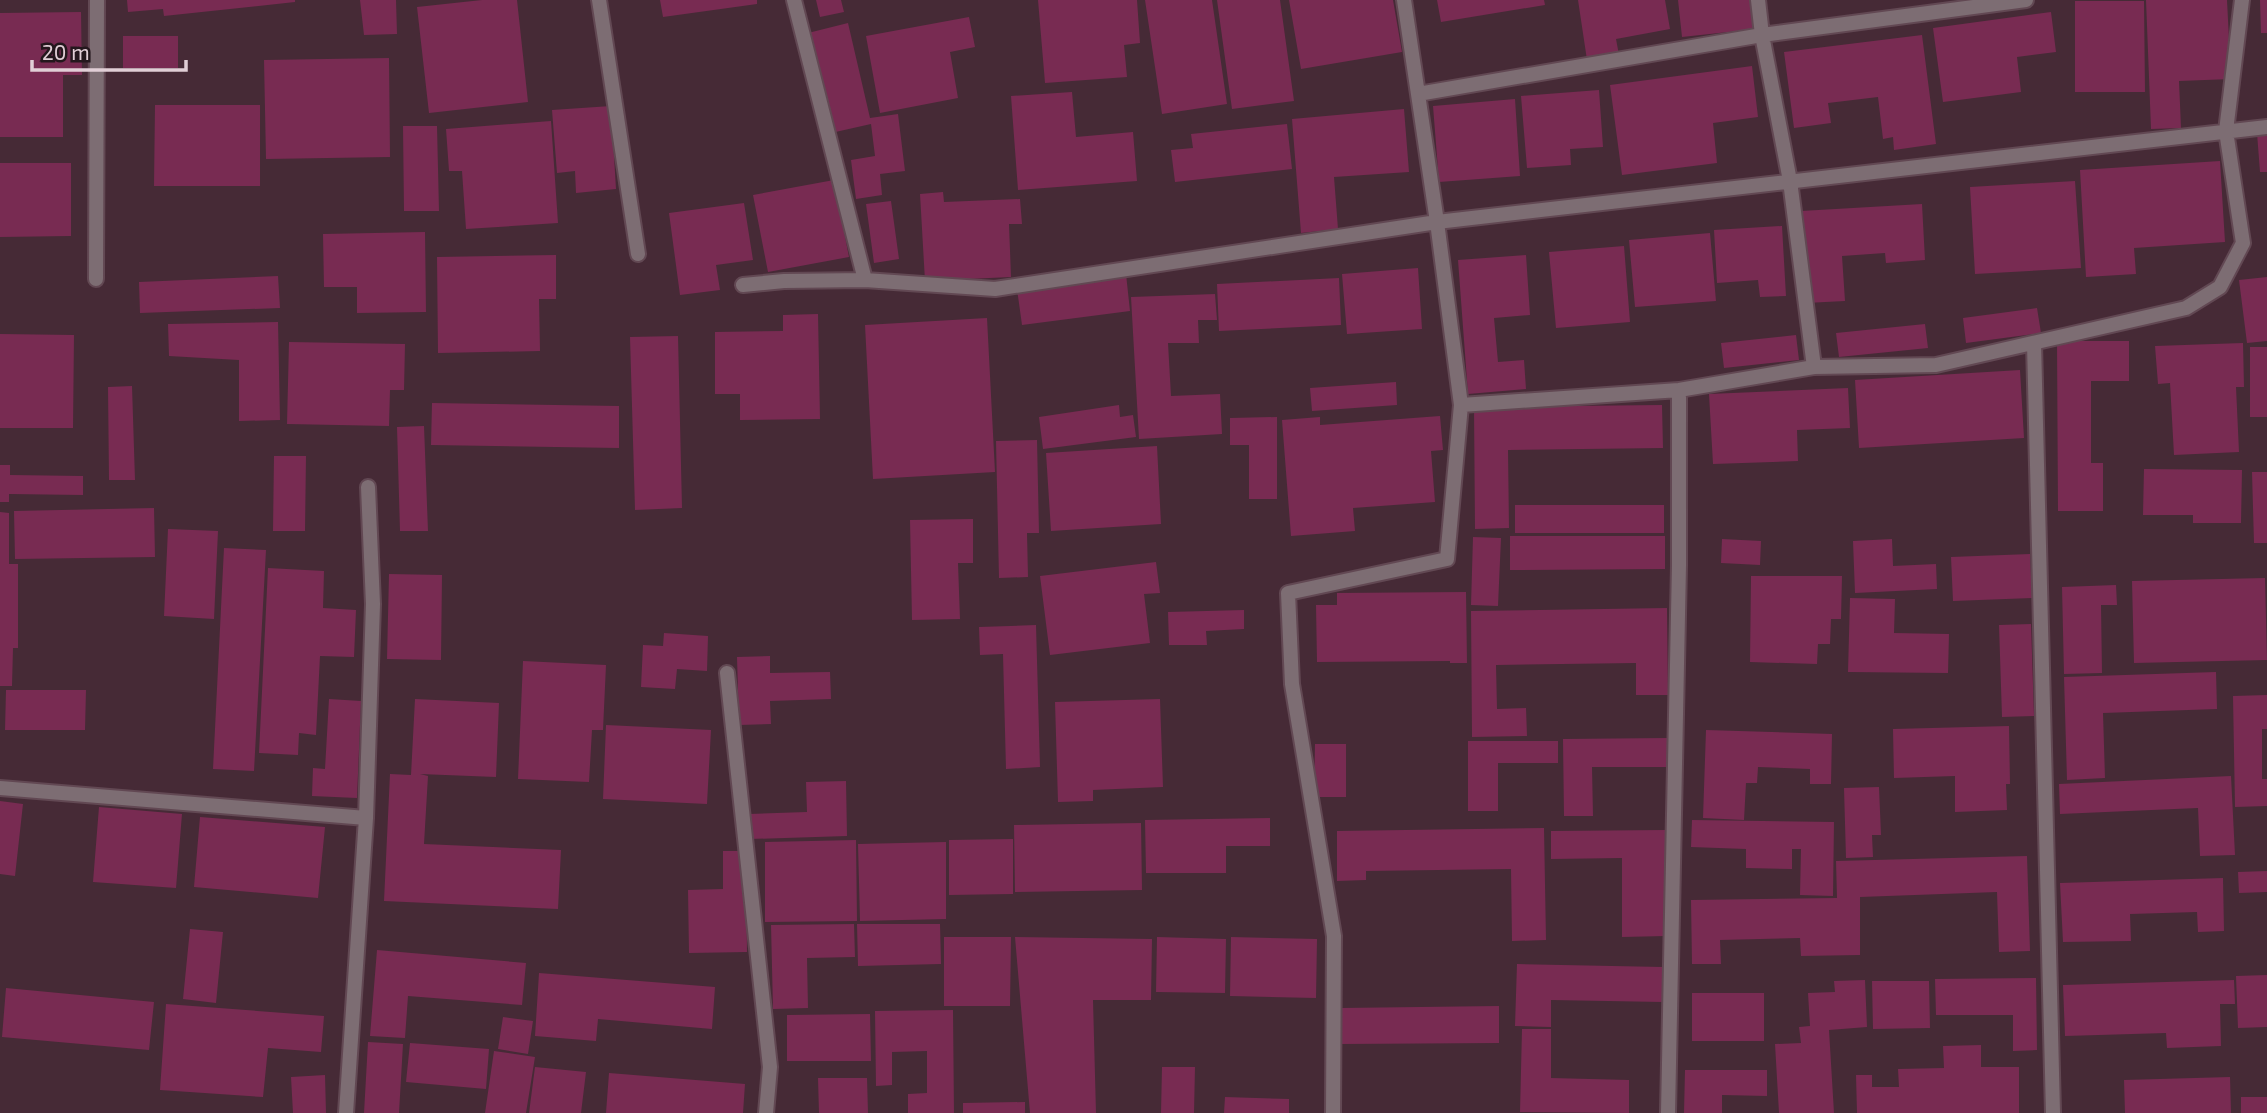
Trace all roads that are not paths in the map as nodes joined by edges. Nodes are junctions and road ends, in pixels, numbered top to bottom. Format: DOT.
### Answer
graph roads {
  1 [pos="97,0"];
  2 [pos="599,0"];
  3 [pos="794,0"];
  4 [pos="1404,0"];
  5 [pos="1758,0"];
  6 [pos="2026,0"];
  7 [pos="2242,0"];
  8 [pos="1762,35"];
  9 [pos="1418,94"];
  10 [pos="2267,127"];
  11 [pos="2226,131"];
  12 [pos="1790,181"];
  13 [pos="1437,222"];
  14 [pos="638,254"];
  15 [pos="96,279"];
  16 [pos="865,280"];
  17 [pos="743,285"];
  18 [pos="2034,342"];
  19 [pos="1814,367"];
  20 [pos="1679,390"];
  21 [pos="1461,405"];
  22 [pos="368,487"];
  23 [pos="727,673"];
  24 [pos="0,788"];
  25 [pos="366,818"];
  26 [pos="346,1113"];
  27 [pos="766,1113"];
  28 [pos="1333,1113"];
  29 [pos="1668,1113"];
  30 [pos="2053,1113"];
  1 -- 15 [label="street"];
  2 -- 14 [label="street"];
  3 -- 16 [label="street"];
  4 -- 9 [label="street"];
  5 -- 8 [label="street"];
  6 -- 8 [label="street"];
  7 -- 11 [label="street"];
  8 -- 9 [label="street"];
  8 -- 12 [label="street"];
  9 -- 13 [label="street"];
  10 -- 11 [label="street"];
  11 -- 12 [label="street"];
  11 -- 18 [label="street"];
  12 -- 13 [label="street"];
  12 -- 19 [label="street"];
  13 -- 16 [label="street"];
  13 -- 21 [label="street"];
  16 -- 17 [label="street"];
  18 -- 19 [label="street"];
  18 -- 30 [label="street"];
  19 -- 20 [label="street"];
  20 -- 21 [label="street"];
  20 -- 29 [label="street"];
  21 -- 28 [label="street"];
  22 -- 25 [label="street"];
  23 -- 27 [label="street"];
  24 -- 25 [label="street"];
  25 -- 26 [label="street"];
}
